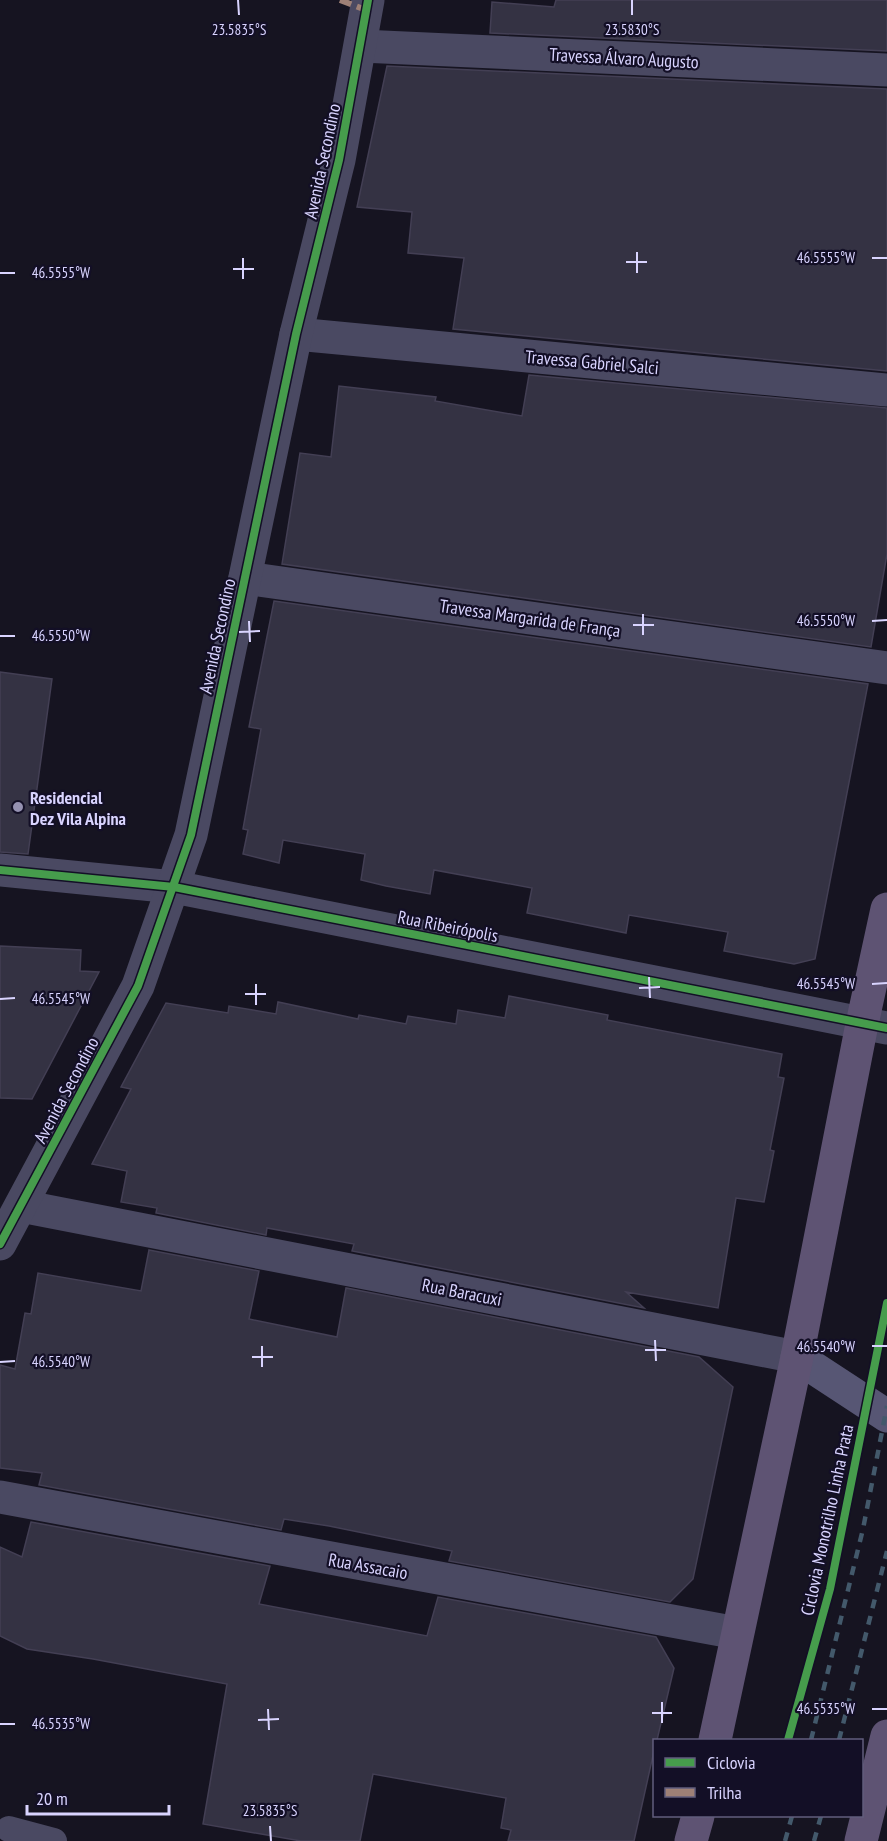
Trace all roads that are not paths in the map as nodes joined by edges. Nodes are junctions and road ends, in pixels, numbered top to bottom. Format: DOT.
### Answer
graph roads {
  1 [pos="358,3"];
  2 [pos="360,46"];
  3 [pos="887,70"];
  4 [pos="296,334"];
  5 [pos="887,390"];
  6 [pos="245,578"];
  7 [pos="887,668"];
  8 [pos="0,870"];
  9 [pos="174,887"];
  10 [pos="887,909"];
  11 [pos="874,1026"];
  12 [pos="21,1206"];
  13 [pos="0,1244"];
  14 [pos="797,1357"];
  15 [pos="887,1416"];
  16 [pos="0,1497"];
  17 [pos="737,1633"];
  18 [pos="887,1736"];
  19 [pos="715,1739"];
  20 [pos="697,1817"];
  21 [pos="9,1829"];
  22 [pos="54,1841"];
  23 [pos="691,1841"];
  24 [pos="861,1841"];
  1 -- 2 [label="street, Avenida Secondino"];
  2 -- 3 [label="street, Travessa Álvaro Augusto"];
  2 -- 4 [label="street, Avenida Secondino"];
  4 -- 5 [label="street, Travessa Gabriel Salci"];
  4 -- 6 [label="street, Avenida Secondino"];
  6 -- 7 [label="street, Travessa Margarida de França"];
  6 -- 9 [label="street, Avenida Secondino"];
  8 -- 9 [label="street, Rua Ribeirópolis"];
  9 -- 11 [label="street, Rua Ribeirópolis"];
  9 -- 12 [label="street, Avenida Secondino"];
  10 -- 11 [label="main road"];
  11 -- 14 [label="main road"];
  12 -- 13 [label="street, Avenida Secondino"];
  12 -- 14 [label="street, Rua Baracuxi"];
  14 -- 15 [label="street, Rua Baracuxi"];
  14 -- 17 [label="main road"];
  16 -- 17 [label="street, Rua Assacaio"];
  17 -- 19 [label="main road"];
  18 -- 24 [label="main road"];
  20 -- 23 [label="main road"];
  21 -- 22 [label="lane"];
}
